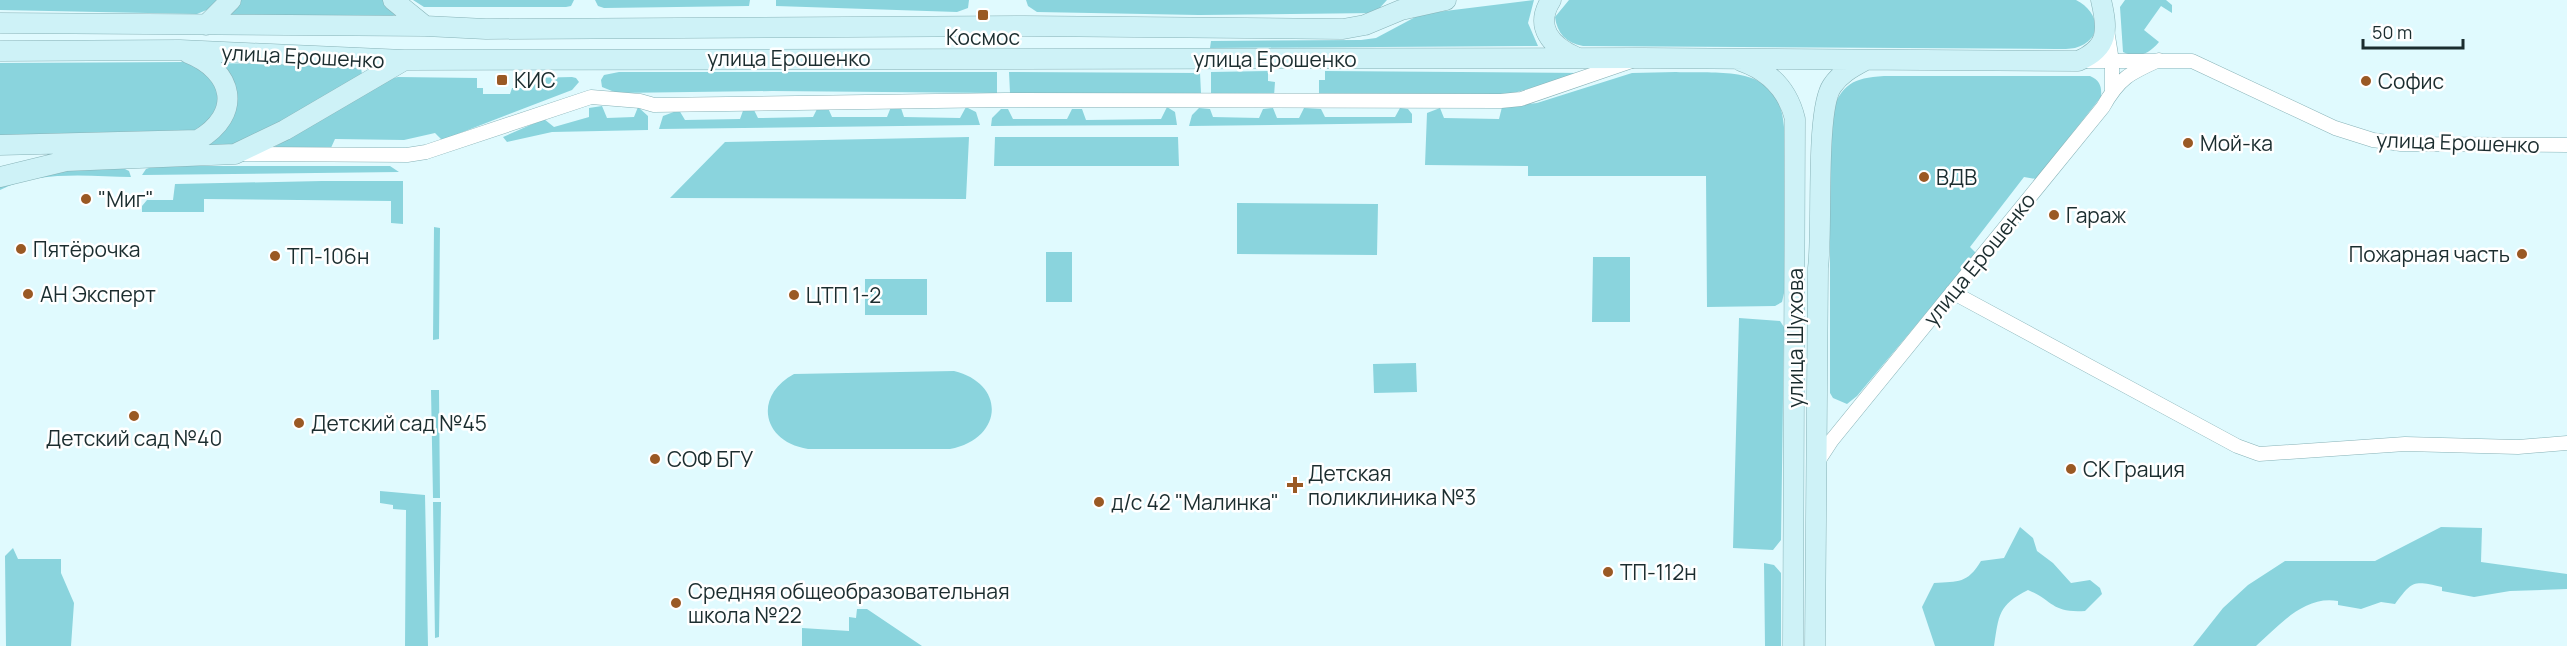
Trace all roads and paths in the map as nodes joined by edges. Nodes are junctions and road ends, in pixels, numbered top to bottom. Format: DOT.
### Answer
graph roads {
  1 [pos="231,0"];
  2 [pos="393,0"];
  3 [pos="1446,0"];
  4 [pos="1551,0"];
  5 [pos="2101,9"];
  6 [pos="0,23"];
  7 [pos="206,25"];
  8 [pos="425,26"];
  9 [pos="180,50"];
  10 [pos="0,51"];
  11 [pos="1578,58"];
  12 [pos="1642,58"];
  13 [pos="424,59"];
  14 [pos="1736,59"];
  15 [pos="404,60"];
  16 [pos="2159,60"];
  17 [pos="1864,61"];
  18 [pos="2112,61"];
  19 [pos="2078,62"];
  20 [pos="2112,91"];
  21 [pos="0,145"];
  22 [pos="2567,145"];
  23 [pos="235,154"];
  24 [pos="0,177"];
  25 [pos="1952,292"];
  26 [pos="2567,443"];
  27 [pos="1817,463"];
  28 [pos="1793,646"];
  29 [pos="1815,646"];
  1 -- 7 [label="main road"];
  2 -- 8 [label="main road"];
  3 -- 8 [label="main road, улица Ерошенко"];
  4 -- 11 [label="main road"];
  5 -- 18 [label="street"];
  5 -- 19 [label="main road"];
  6 -- 7 [label="main road, улица Ерошенко"];
  7 -- 8 [label="main road, улица Ерошенко"];
  8 -- 13 [label="main road"];
  9 -- 10 [label="main road, улица Ерошенко"];
  9 -- 15 [label="main road, улица Ерошенко"];
  9 -- 21 [label="main road"];
  11 -- 12 [label="main road, улица Ерошенко"];
  11 -- 13 [label="main road, улица Ерошенко"];
  12 -- 14 [label="main road, улица Ерошенко"];
  12 -- 23 [label="street, улица Ерошенко"];
  13 -- 15 [label="main road, улица Ерошенко"];
  14 -- 17 [label="main road, улица Ерошенко"];
  14 -- 28 [label="main road, улица Шухова"];
  15 -- 23 [label="main road"];
  16 -- 18 [label="street, улица Ерошенко"];
  16 -- 20 [label="street"];
  16 -- 22 [label="street, улица Ерошенко"];
  17 -- 19 [label="main road, улица Ерошенко"];
  17 -- 27 [label="main road, улица Шухова"];
  18 -- 19 [label="street, улица Ерошенко"];
  18 -- 20 [label="street"];
  19 -- 20 [label="street, улица Ерошенко"];
  20 -- 25 [label="street, улица Ерошенко"];
  23 -- 24 [label="main road"];
  25 -- 26 [label="street"];
  25 -- 27 [label="street, улица Ерошенко"];
  27 -- 29 [label="main road, улица Шухова"];
}
